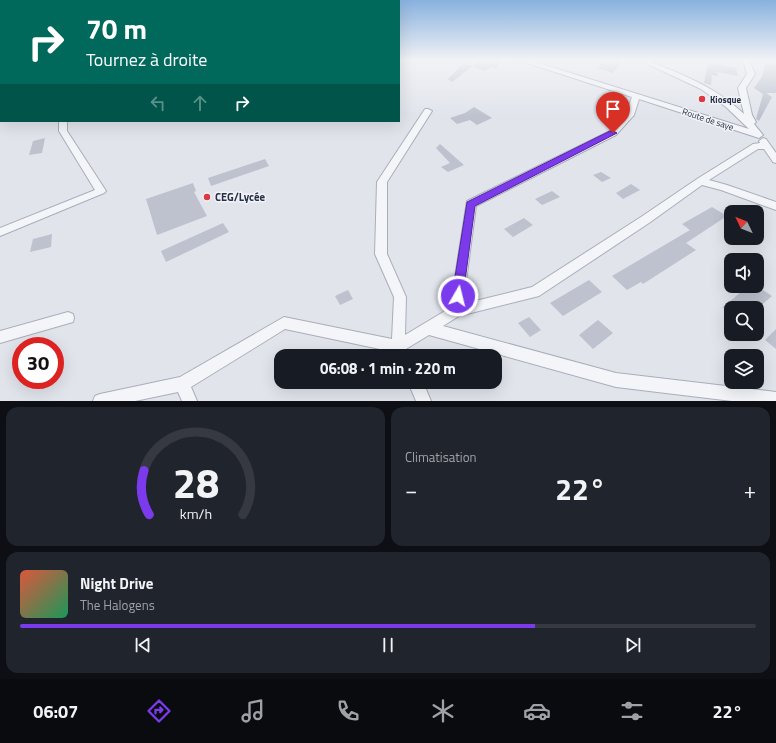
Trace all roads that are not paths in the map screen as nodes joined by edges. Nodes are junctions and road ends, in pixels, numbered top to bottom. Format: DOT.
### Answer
graph roads {
  1 [pos="583,79"];
  2 [pos="687,79"];
  3 [pos="748,79"];
  4 [pos="636,95"];
  5 [pos="428,111"];
  6 [pos="63,122"];
  7 [pos="759,135"];
  8 [pos="766,146"];
  9 [pos="776,160"];
  10 [pos="700,181"];
  11 [pos="776,206"];
  12 [pos="0,232"];
  13 [pos="456,311"];
  14 [pos="68,318"];
  15 [pos="427,328"];
  16 [pos="0,337"];
  17 [pos="392,349"];
  18 [pos="400,349"];
  19 [pos="402,349"];
  20 [pos="182,384"];
  21 [pos="418,389"];
  22 [pos="758,399"];
  23 [pos="776,399"];
  24 [pos="100,401"];
  25 [pos="190,401"];
  26 [pos="424,401"];
  1 -- 4 [label="street, Route de saye"];
  2 -- 7 [label="street, Route de saye"];
  3 -- 7 [label="street"];
  4 -- 7 [label="street, Route de saye"];
  4 -- 13 [label="street"];
  5 -- 18 [label="street"];
  6 -- 12 [label="street"];
  7 -- 8 [label="street"];
  8 -- 9 [label="street"];
  8 -- 10 [label="street"];
  10 -- 11 [label="street"];
  10 -- 13 [label="street"];
  13 -- 15 [label="street"];
  14 -- 16 [label="street"];
  15 -- 19 [label="street"];
  15 -- 22 [label="street"];
  17 -- 20 [label="street"];
  20 -- 24 [label="street"];
  20 -- 25 [label="street"];
  21 -- 26 [label="street"];
  22 -- 23 [label="street"];
}
